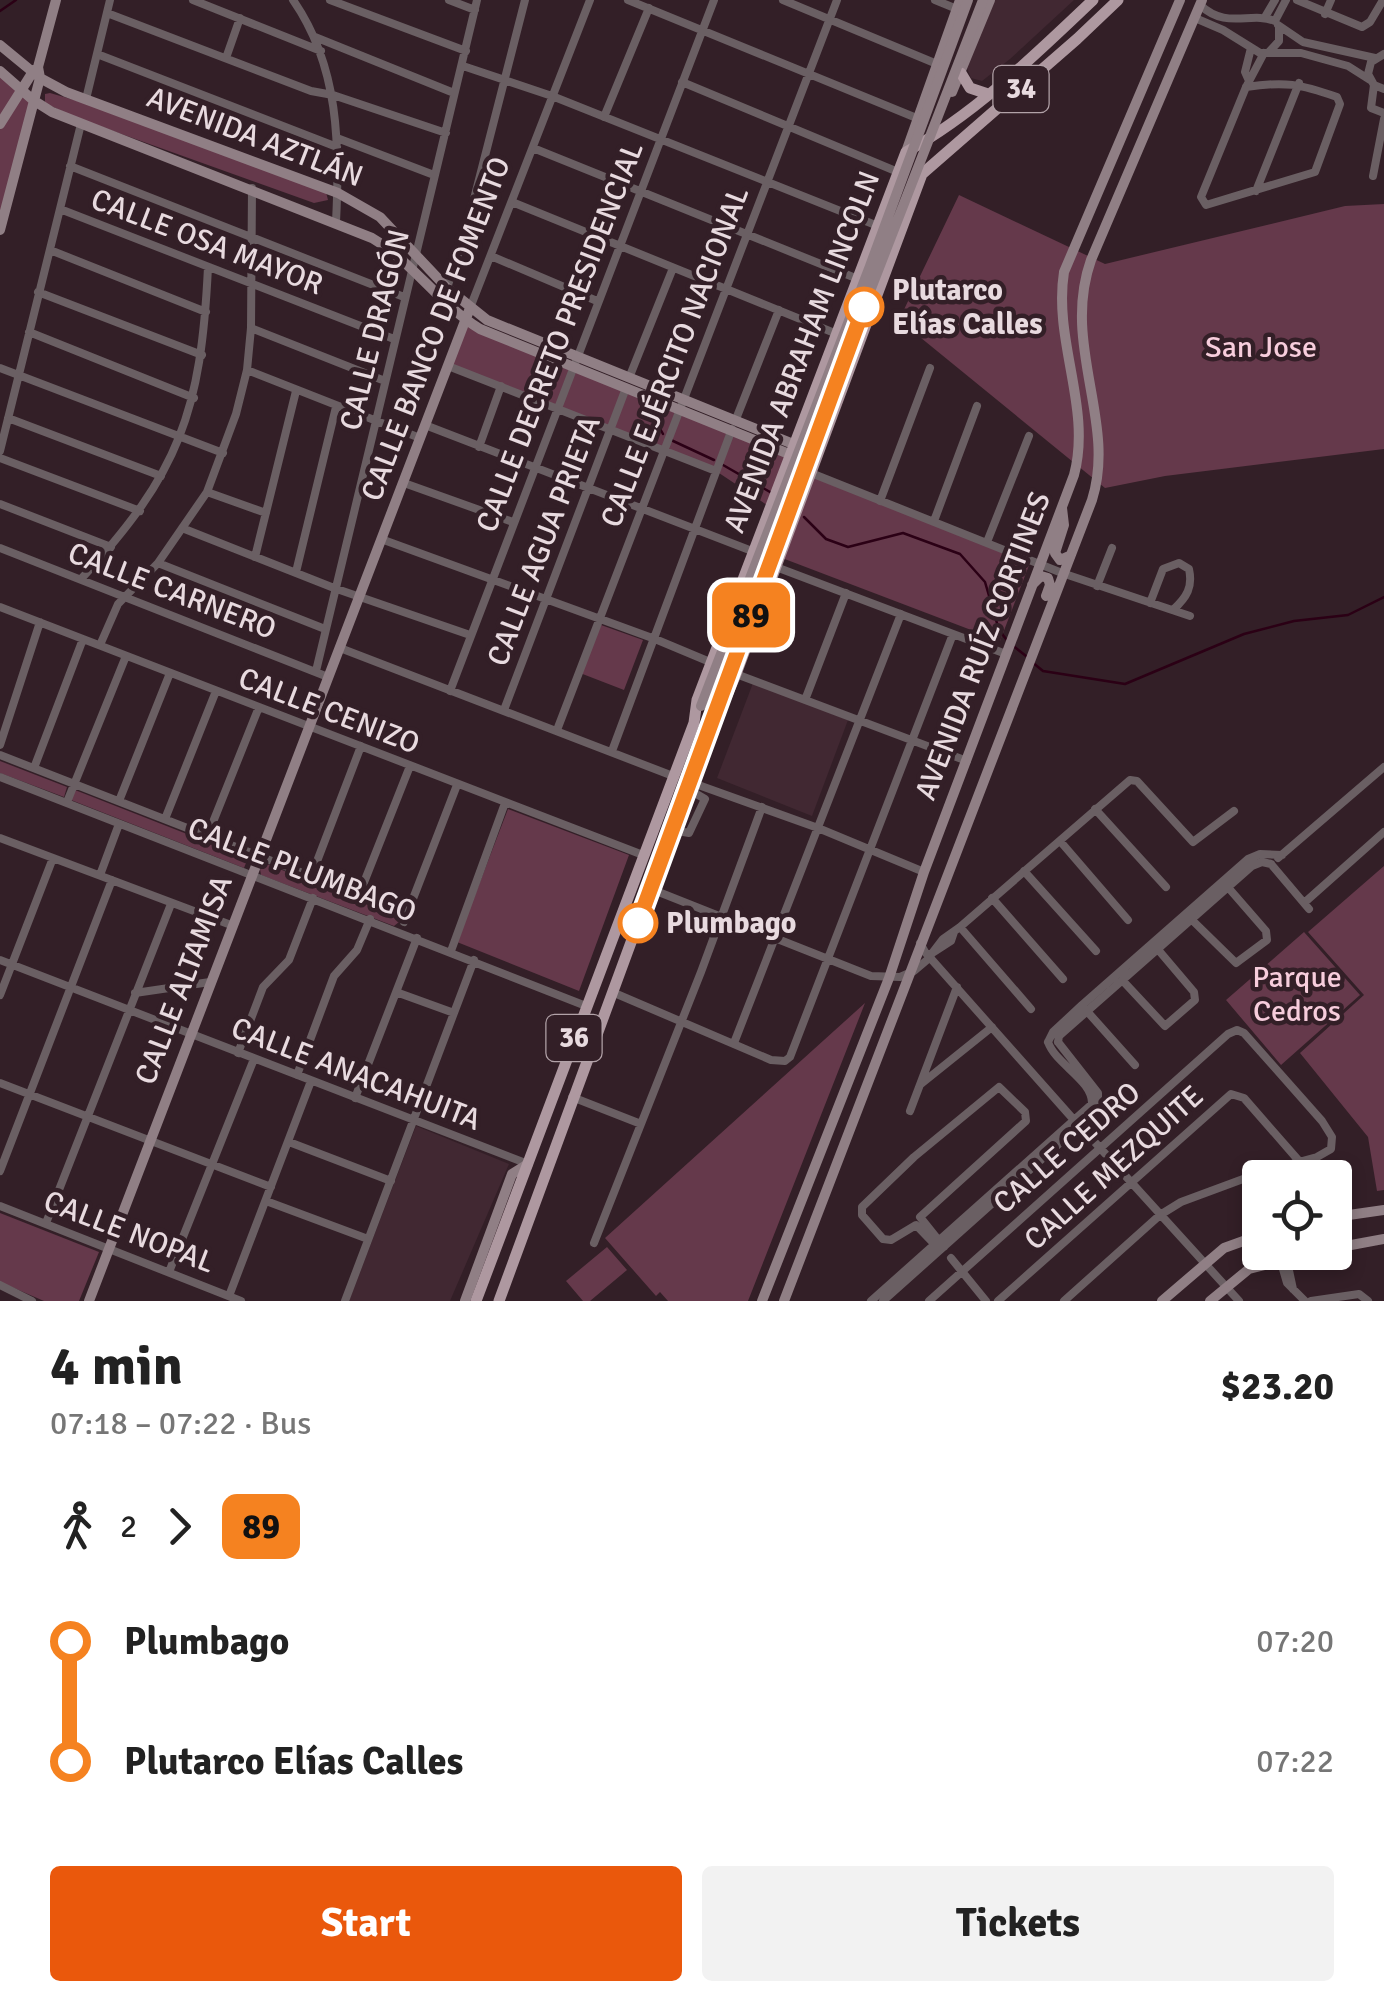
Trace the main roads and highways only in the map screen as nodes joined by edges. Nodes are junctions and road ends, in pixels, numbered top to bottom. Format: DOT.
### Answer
graph roads {
  1 [pos="1093,0"];
  2 [pos="1118,0"];
  3 [pos="1103,7"];
  4 [pos="961,72"];
  5 [pos="988,94"];
  6 [pos="965,113"];
  7 [pos="918,119"];
  8 [pos="967,135"];
  9 [pos="909,148"];
  10 [pos="922,174"];
  11 [pos="782,476"];
  12 [pos="806,486"];
  13 [pos="495,1250"];
  14 [pos="479,1265"];
  15 [pos="476,1301"];
  16 [pos="499,1301"];
  1 -- 5 [label="main road, 34"];
  2 -- 3 [label="main road, 34"];
  3 -- 8 [label="main road, 34"];
  4 -- 5 [label="main road"];
  5 -- 6 [label="main road, 34"];
  6 -- 7 [label="main road"];
  6 -- 9 [label="main road, 34"];
  8 -- 9 [label="main road"];
  8 -- 10 [label="main road, 34"];
  9 -- 11 [label="main road, AVENIDA ABRAHAM LINCOLN / 36"];
  10 -- 12 [label="main road, AVENIDA ABRAHAM LINCOLN / 36"];
  11 -- 12 [label="main road"];
  11 -- 13 [label="main road, AVENIDA ABRAHAM LINCOLN / 36"];
  12 -- 16 [label="main road, AVENIDA ABRAHAM LINCOLN / 36"];
  13 -- 14 [label="main road"];
  13 -- 15 [label="main road, 36"];
}
